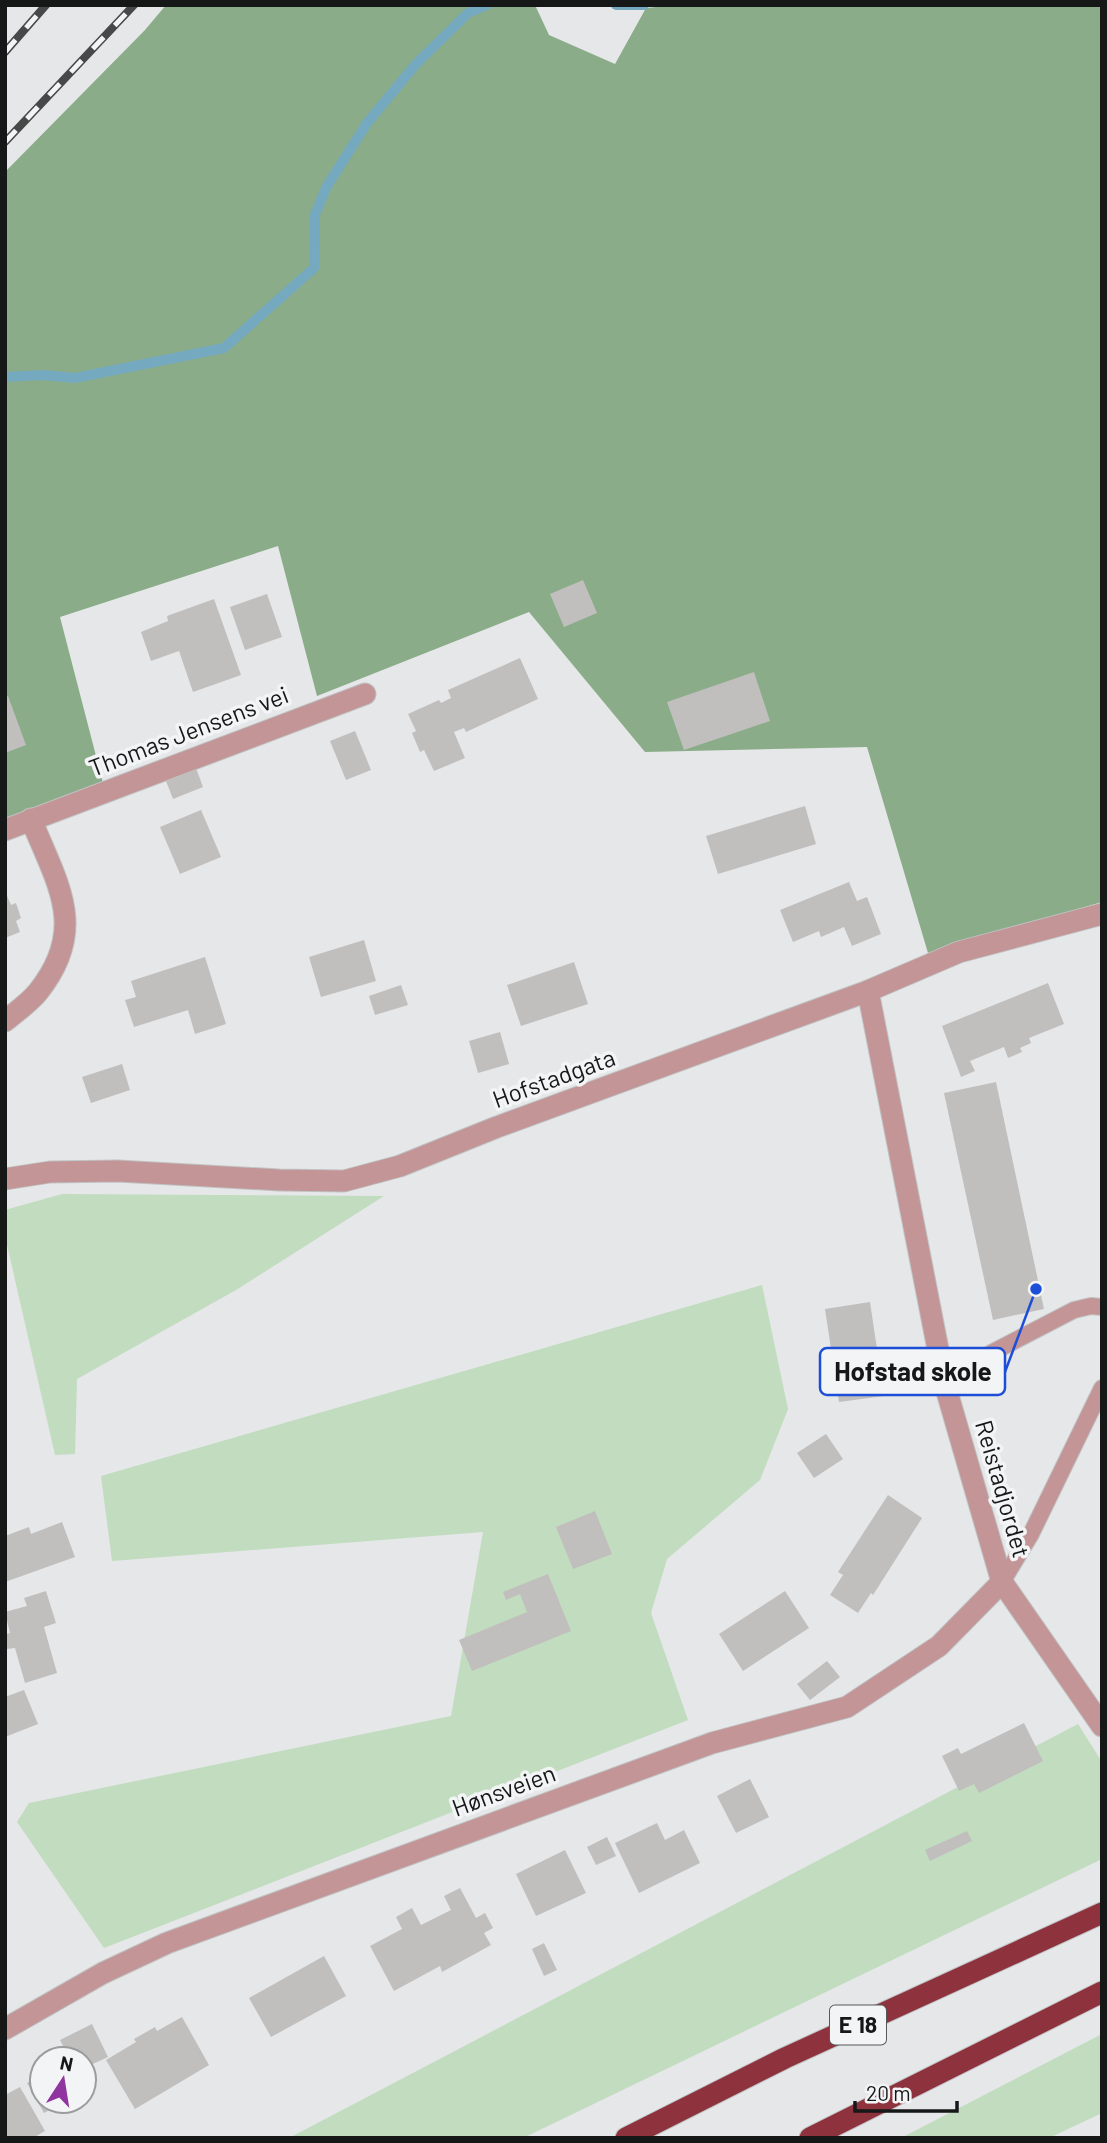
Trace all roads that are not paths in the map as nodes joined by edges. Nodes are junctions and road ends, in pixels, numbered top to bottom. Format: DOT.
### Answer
graph roads {
  1 [pos="365,694"];
  2 [pos="31,819"];
  3 [pos="5,830"];
  4 [pos="1102,914"];
  5 [pos="867,991"];
  6 [pos="5,1021"];
  7 [pos="5,1179"];
  8 [pos="1102,1307"];
  9 [pos="945,1385"];
  10 [pos="1102,1388"];
  11 [pos="1002,1582"];
  12 [pos="1102,1726"];
  13 [pos="1102,1913"];
  14 [pos="1102,1992"];
  15 [pos="5,2029"];
  16 [pos="626,2138"];
  17 [pos="810,2138"];
  1 -- 2 [label="street, Thomas Jensens vei"];
  2 -- 3 [label="street, Thomas Jensens vei"];
  2 -- 6 [label="street"];
  4 -- 5 [label="street, Hofstadgata"];
  5 -- 7 [label="street, Hofstadgata"];
  5 -- 9 [label="street, Reistadjordet"];
  8 -- 9 [label="lane"];
  9 -- 11 [label="street, Reistadjordet"];
  10 -- 11 [label="lane"];
  11 -- 12 [label="street, Reistadjordet"];
  11 -- 15 [label="street, Hønsveien"];
  13 -- 16 [label="highway, E 18"];
  14 -- 17 [label="highway"];
}
